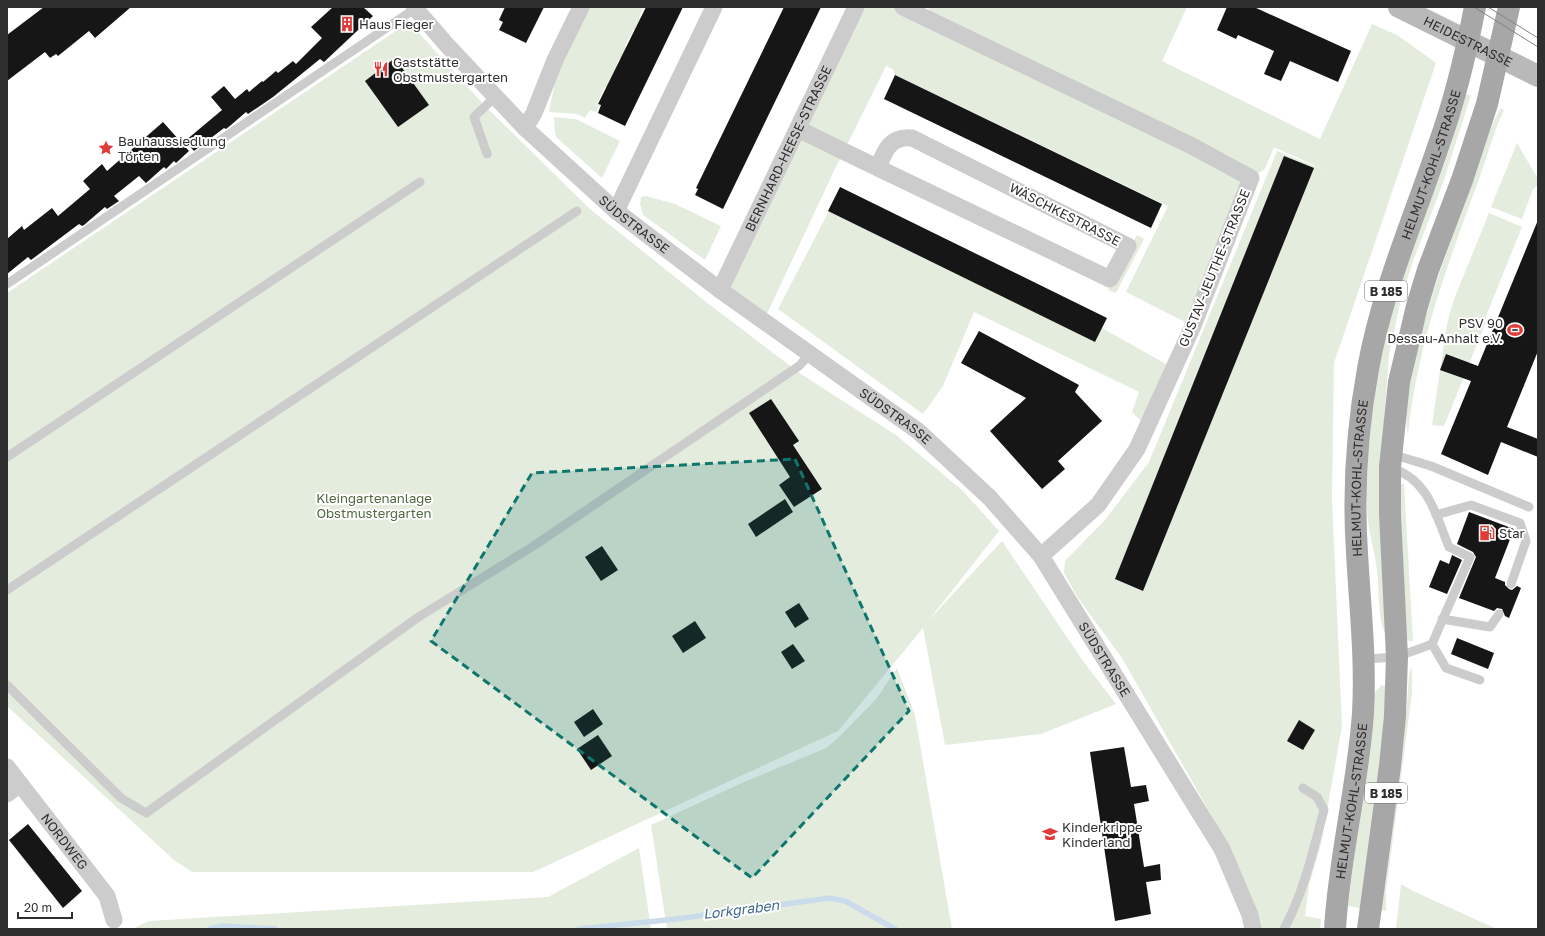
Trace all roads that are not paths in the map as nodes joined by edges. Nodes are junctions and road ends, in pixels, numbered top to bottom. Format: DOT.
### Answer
graph roads {
  1 [pos="581,7"];
  2 [pos="714,7"];
  3 [pos="856,7"];
  4 [pos="903,7"];
  5 [pos="1398,7"];
  6 [pos="1475,7"];
  7 [pos="1509,7"];
  8 [pos="415,8"];
  9 [pos="1468,41"];
  10 [pos="1498,57"];
  11 [pos="1538,76"];
  12 [pos="495,97"];
  13 [pos="525,128"];
  14 [pos="798,129"];
  15 [pos="487,154"];
  16 [pos="878,168"];
  17 [pos="420,182"];
  18 [pos="577,211"];
  19 [pos="616,211"];
  20 [pos="7,284"];
  21 [pos="720,290"];
  22 [pos="810,354"];
  23 [pos="7,457"];
  24 [pos="1391,461"];
  25 [pos="1529,507"];
  26 [pos="1436,515"];
  27 [pos="1041,556"];
  28 [pos="1511,584"];
  29 [pos="7,590"];
  30 [pos="1499,614"];
  31 [pos="1442,619"];
  32 [pos="1432,644"];
  33 [pos="1397,657"];
  34 [pos="1364,658"];
  35 [pos="1480,680"];
  36 [pos="7,685"];
  37 [pos="7,767"];
  38 [pos="1303,788"];
  39 [pos="14,789"];
  40 [pos="115,925"];
  41 [pos="1253,929"];
  42 [pos="1284,929"];
  43 [pos="1335,929"];
  44 [pos="1368,929"];
  1 -- 13 [label="street"];
  2 -- 19 [label="street"];
  3 -- 14 [label="street, BERNHARD-HEESE-STRASSE"];
  4 -- 27 [label="street, GUSTAV-JEUTHE-STRASSE"];
  5 -- 9 [label="main road, HEIDESTRASSE"];
  6 -- 9 [label="main road, B 185"];
  7 -- 10 [label="main road, B 185"];
  8 -- 12 [label="street, SÜDSTRASSE"];
  8 -- 20 [label="lane"];
  9 -- 10 [label="main road, HEIDESTRASSE"];
  9 -- 34 [label="main road, HELMUT-KOHL-STRASSE / B 185"];
  10 -- 11 [label="main road, HEIDESTRASSE"];
  10 -- 24 [label="main road, B 185"];
  12 -- 13 [label="street, SÜDSTRASSE"];
  12 -- 15 [label="lane"];
  13 -- 19 [label="street, SÜDSTRASSE"];
  14 -- 16 [label="street, WÄSCHKESTRASSE"];
  14 -- 21 [label="street, BERNHARD-HEESE-STRASSE"];
  16 -- 16 [label="street, WÄSCHKESTRASSE"];
  17 -- 23 [label="lane"];
  18 -- 29 [label="lane"];
  19 -- 21 [label="street, SÜDSTRASSE"];
  21 -- 22 [label="street, SÜDSTRASSE"];
  22 -- 27 [label="street, SÜDSTRASSE"];
  22 -- 36 [label="lane"];
  24 -- 25 [label="lane"];
  24 -- 26 [label="lane"];
  24 -- 33 [label="main road, B 185"];
  26 -- 28 [label="lane"];
  26 -- 31 [label="lane"];
  27 -- 41 [label="street, SÜDSTRASSE"];
  30 -- 31 [label="lane"];
  31 -- 32 [label="lane"];
  32 -- 33 [label="lane"];
  32 -- 35 [label="lane"];
  33 -- 34 [label="lane"];
  33 -- 44 [label="main road, B 185"];
  34 -- 43 [label="main road, HELMUT-KOHL-STRASSE / B 185"];
  37 -- 39 [label="street, NORDWEG"];
  38 -- 42 [label="lane"];
  39 -- 40 [label="street, NORDWEG"];
}
